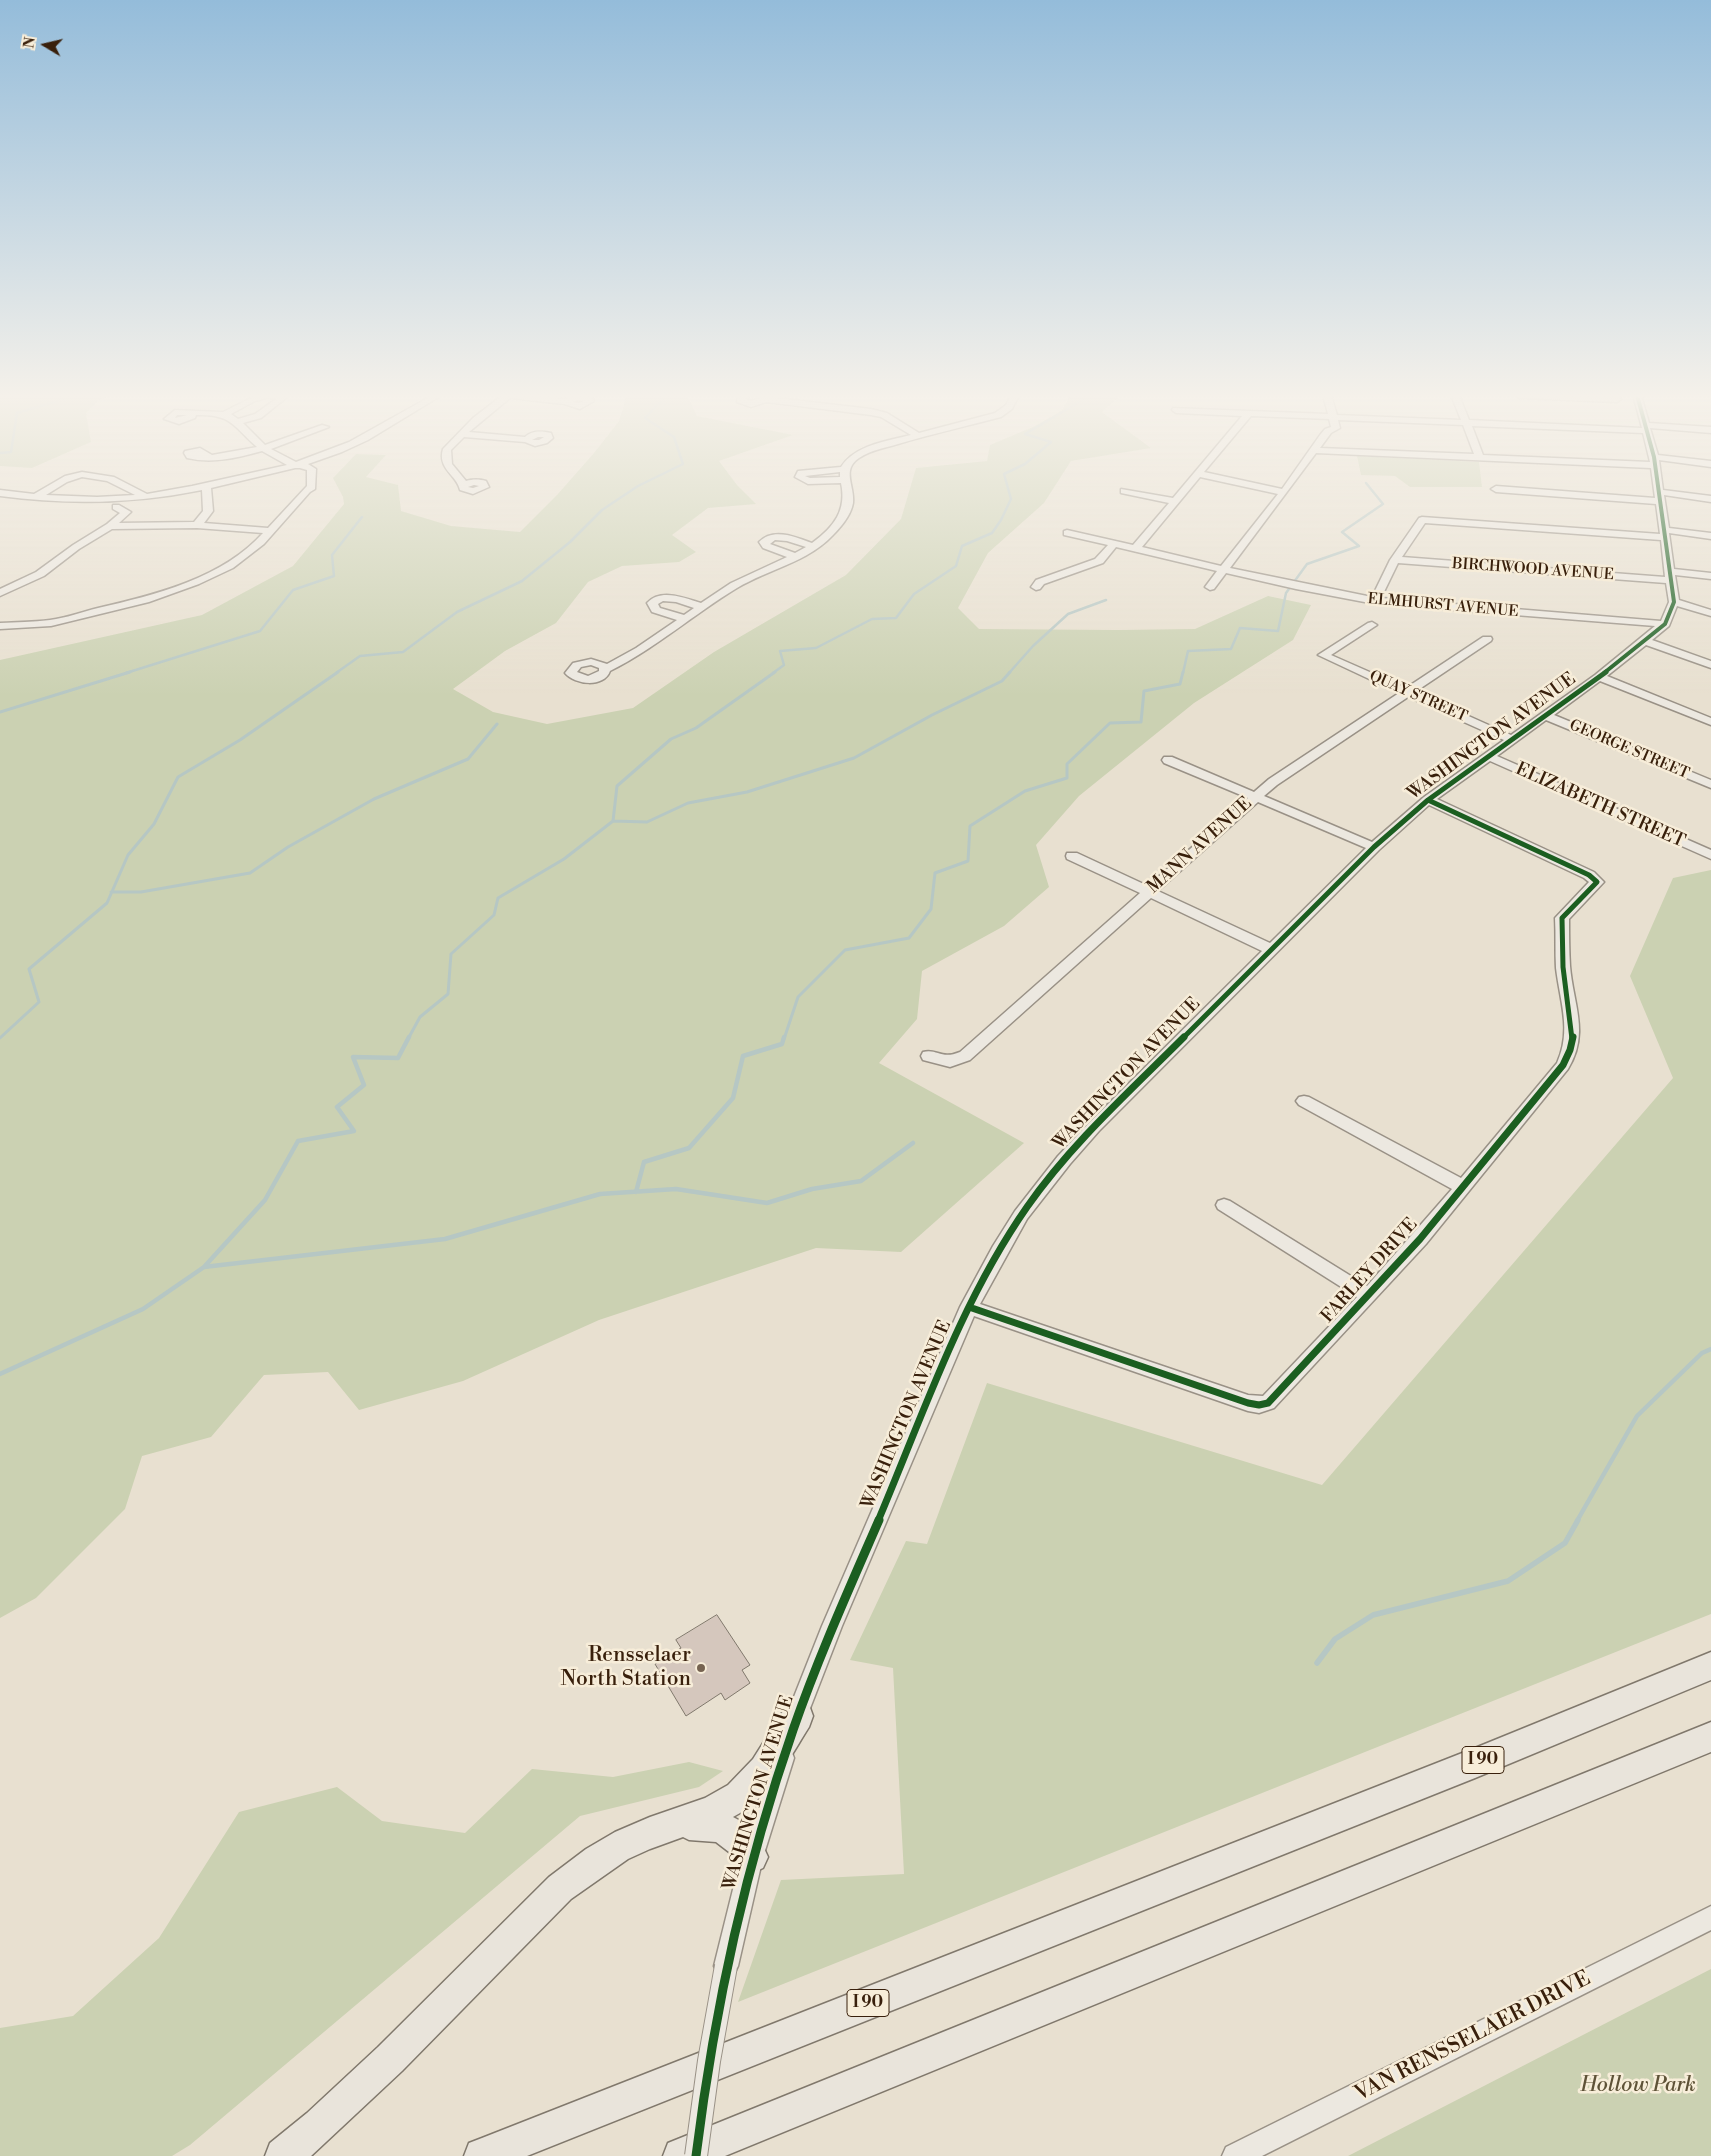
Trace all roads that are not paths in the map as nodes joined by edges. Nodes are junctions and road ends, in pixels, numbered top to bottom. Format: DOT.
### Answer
graph roads {
  1 [pos="18,496"];
  2 [pos="40,496"];
  3 [pos="146,496"];
  4 [pos="207,496"];
  5 [pos="302,496"];
  6 [pos="847,496"];
  7 [pos="1148,496"];
  8 [pos="1180,496"];
  9 [pos="1281,496"];
  10 [pos="1631,496"];
  11 [pos="1659,497"];
  12 [pos="36,498"];
  13 [pos="1711,498"];
  14 [pos="1175,501"];
  15 [pos="116,507"];
  16 [pos="196,524"];
  17 [pos="110,526"];
  18 [pos="272,531"];
  19 [pos="1068,533"];
  20 [pos="1665,533"];
  21 [pos="1711,536"];
  22 [pos="1115,543"];
  23 [pos="812,546"];
  24 [pos="1136,548"];
  25 [pos="795,557"];
  26 [pos="1395,560"];
  27 [pos="1225,568"];
  28 [pos="1671,576"];
  29 [pos="1711,576"];
  30 [pos="1036,587"];
  31 [pos="1210,587"];
  32 [pos="0,593"];
  33 [pos="1374,602"];
  34 [pos="1674,602"];
  35 [pos="700,606"];
  36 [pos="1711,613"];
  37 [pos="684,618"];
  38 [pos="1665,624"];
  39 [pos="1372,625"];
  40 [pos="0,626"];
  41 [pos="1487,639"];
  42 [pos="1646,641"];
  43 [pos="1711,665"];
  44 [pos="605,668"];
  45 [pos="1599,677"];
  46 [pos="1408,692"];
  47 [pos="1546,716"];
  48 [pos="1711,722"];
  49 [pos="1513,740"];
  50 [pos="1490,757"];
  51 [pos="1168,760"];
  52 [pos="1711,784"];
  53 [pos="1255,798"];
  54 [pos="1428,800"];
  55 [pos="1374,847"];
  56 [pos="1711,855"];
  57 [pos="1072,856"];
  58 [pos="1149,892"];
  59 [pos="1272,950"];
  60 [pos="928,1056"];
  61 [pos="1304,1101"];
  62 [pos="1463,1187"];
  63 [pos="1224,1206"];
  64 [pos="1370,1296"];
  65 [pos="969,1307"];
  66 [pos="1711,1666"];
  67 [pos="798,1716"];
  68 [pos="1711,1737"];
  69 [pos="664,1827"];
  70 [pos="752,1857"];
  71 [pos="1711,1918"];
  72 [pos="283,2156"];
  73 [pos="482,2156"];
  74 [pos="681,2156"];
  75 [pos="696,2156"];
  76 [pos="1235,2156"];
  1 -- 12 [label="street"];
  2 -- 12 [label="street"];
  3 -- 12 [label="street"];
  4 -- 16 [label="street"];
  5 -- 18 [label="street"];
  6 -- 23 [label="street"];
  7 -- 14 [label="street"];
  8 -- 14 [label="street"];
  9 -- 27 [label="street"];
  10 -- 11 [label="street"];
  11 -- 13 [label="street"];
  11 -- 20 [label="street, WASHINGTON AVENUE"];
  14 -- 24 [label="street"];
  15 -- 17 [label="street"];
  16 -- 17 [label="street"];
  16 -- 18 [label="street"];
  17 -- 32 [label="street"];
  18 -- 40 [label="street"];
  19 -- 22 [label="street, ELMHURST AVENUE"];
  20 -- 21 [label="street"];
  20 -- 26 [label="street"];
  20 -- 28 [label="street, WASHINGTON AVENUE"];
  22 -- 24 [label="street, ELMHURST AVENUE"];
  22 -- 30 [label="street"];
  23 -- 25 [label="street"];
  23 -- 25 [label="street"];
  24 -- 27 [label="street, ELMHURST AVENUE"];
  25 -- 35 [label="street"];
  26 -- 28 [label="street, BIRCHWOOD AVENUE"];
  26 -- 33 [label="street"];
  27 -- 31 [label="street"];
  27 -- 33 [label="street, ELMHURST AVENUE"];
  28 -- 29 [label="street, BIRCHWOOD AVENUE"];
  28 -- 34 [label="street, WASHINGTON AVENUE"];
  33 -- 38 [label="street, ELMHURST AVENUE"];
  34 -- 36 [label="street"];
  34 -- 38 [label="street, WASHINGTON AVENUE"];
  35 -- 37 [label="street"];
  35 -- 37 [label="street"];
  37 -- 44 [label="street"];
  38 -- 42 [label="street, WASHINGTON AVENUE"];
  39 -- 46 [label="street, QUAY STREET"];
  41 -- 46 [label="street, MANN AVENUE"];
  42 -- 43 [label="street"];
  42 -- 45 [label="street, WASHINGTON AVENUE"];
  45 -- 47 [label="street, WASHINGTON AVENUE"];
  45 -- 48 [label="street"];
  46 -- 49 [label="street, QUAY STREET"];
  46 -- 53 [label="street, MANN AVENUE"];
  47 -- 49 [label="street, WASHINGTON AVENUE"];
  47 -- 52 [label="street, GEORGE STREET"];
  49 -- 50 [label="street, WASHINGTON AVENUE"];
  50 -- 54 [label="street, WASHINGTON AVENUE"];
  50 -- 56 [label="street, ELIZABETH STREET"];
  51 -- 53 [label="street"];
  53 -- 55 [label="street"];
  53 -- 58 [label="street, MANN AVENUE"];
  54 -- 55 [label="street, WASHINGTON AVENUE"];
  54 -- 62 [label="street, FARLEY DRIVE"];
  55 -- 59 [label="street, WASHINGTON AVENUE"];
  57 -- 58 [label="street"];
  58 -- 59 [label="street"];
  58 -- 60 [label="street, MANN AVENUE"];
  59 -- 65 [label="street, WASHINGTON AVENUE"];
  61 -- 62 [label="street"];
  62 -- 64 [label="street, FARLEY DRIVE"];
  63 -- 64 [label="street"];
  64 -- 65 [label="street, FARLEY DRIVE"];
  65 -- 67 [label="street, WASHINGTON AVENUE"];
  66 -- 73 [label="highway, I 90"];
  67 -- 69 [label="highway"];
  67 -- 70 [label="street, WASHINGTON AVENUE"];
  68 -- 74 [label="highway"];
  69 -- 70 [label="highway"];
  69 -- 72 [label="highway"];
  70 -- 75 [label="street, WASHINGTON AVENUE, bridge"];
  71 -- 76 [label="street, VAN RENSSELAER DRIVE"];
}
